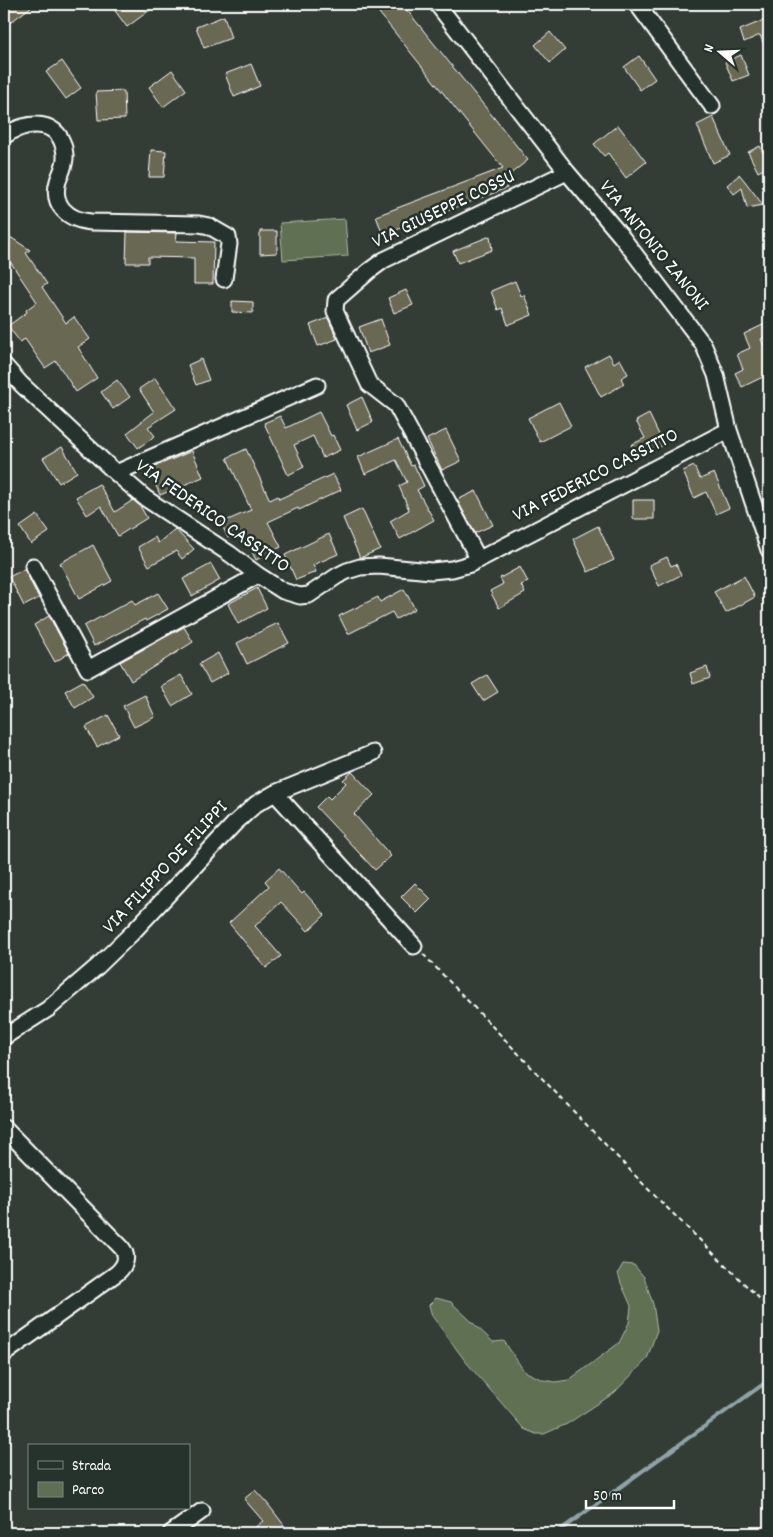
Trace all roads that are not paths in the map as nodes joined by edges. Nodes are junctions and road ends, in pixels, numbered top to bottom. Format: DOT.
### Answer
graph roads {
  1 [pos="437,4"];
  2 [pos="637,4"];
  3 [pos="712,106"];
  4 [pos="4,136"];
  5 [pos="567,172"];
  6 [pos="224,279"];
  7 [pos="4,365"];
  8 [pos="317,385"];
  9 [pos="730,430"];
  10 [pos="116,474"];
  11 [pos="769,550"];
  12 [pos="479,560"];
  13 [pos="33,566"];
  14 [pos="258,575"];
  15 [pos="373,753"];
  16 [pos="275,793"];
  17 [pos="414,946"];
  18 [pos="4,1038"];
  19 [pos="4,1128"];
  20 [pos="4,1354"];
  21 [pos="202,1511"];
  22 [pos="171,1533"];
  1 -- 5 [label="street, VIA ANTONIO ZANONI"];
  2 -- 3 [label="street"];
  4 -- 6 [label="street"];
  5 -- 9 [label="street, VIA ANTONIO ZANONI"];
  5 -- 12 [label="street, VIA GIUSEPPE COSSU"];
  7 -- 10 [label="street, VIA FEDERICO CASSITTO"];
  8 -- 10 [label="street"];
  9 -- 11 [label="street, VIA ANTONIO ZANONI"];
  9 -- 12 [label="street, VIA FEDERICO CASSITTO"];
  10 -- 14 [label="street, VIA FEDERICO CASSITTO"];
  12 -- 14 [label="street, VIA FEDERICO CASSITTO"];
  13 -- 14 [label="street"];
  15 -- 16 [label="street, VIA FILIPPO DE FILIPPI"];
  16 -- 17 [label="street"];
  16 -- 18 [label="street, VIA FILIPPO DE FILIPPI"];
  19 -- 20 [label="street"];
  21 -- 22 [label="street"];
}
